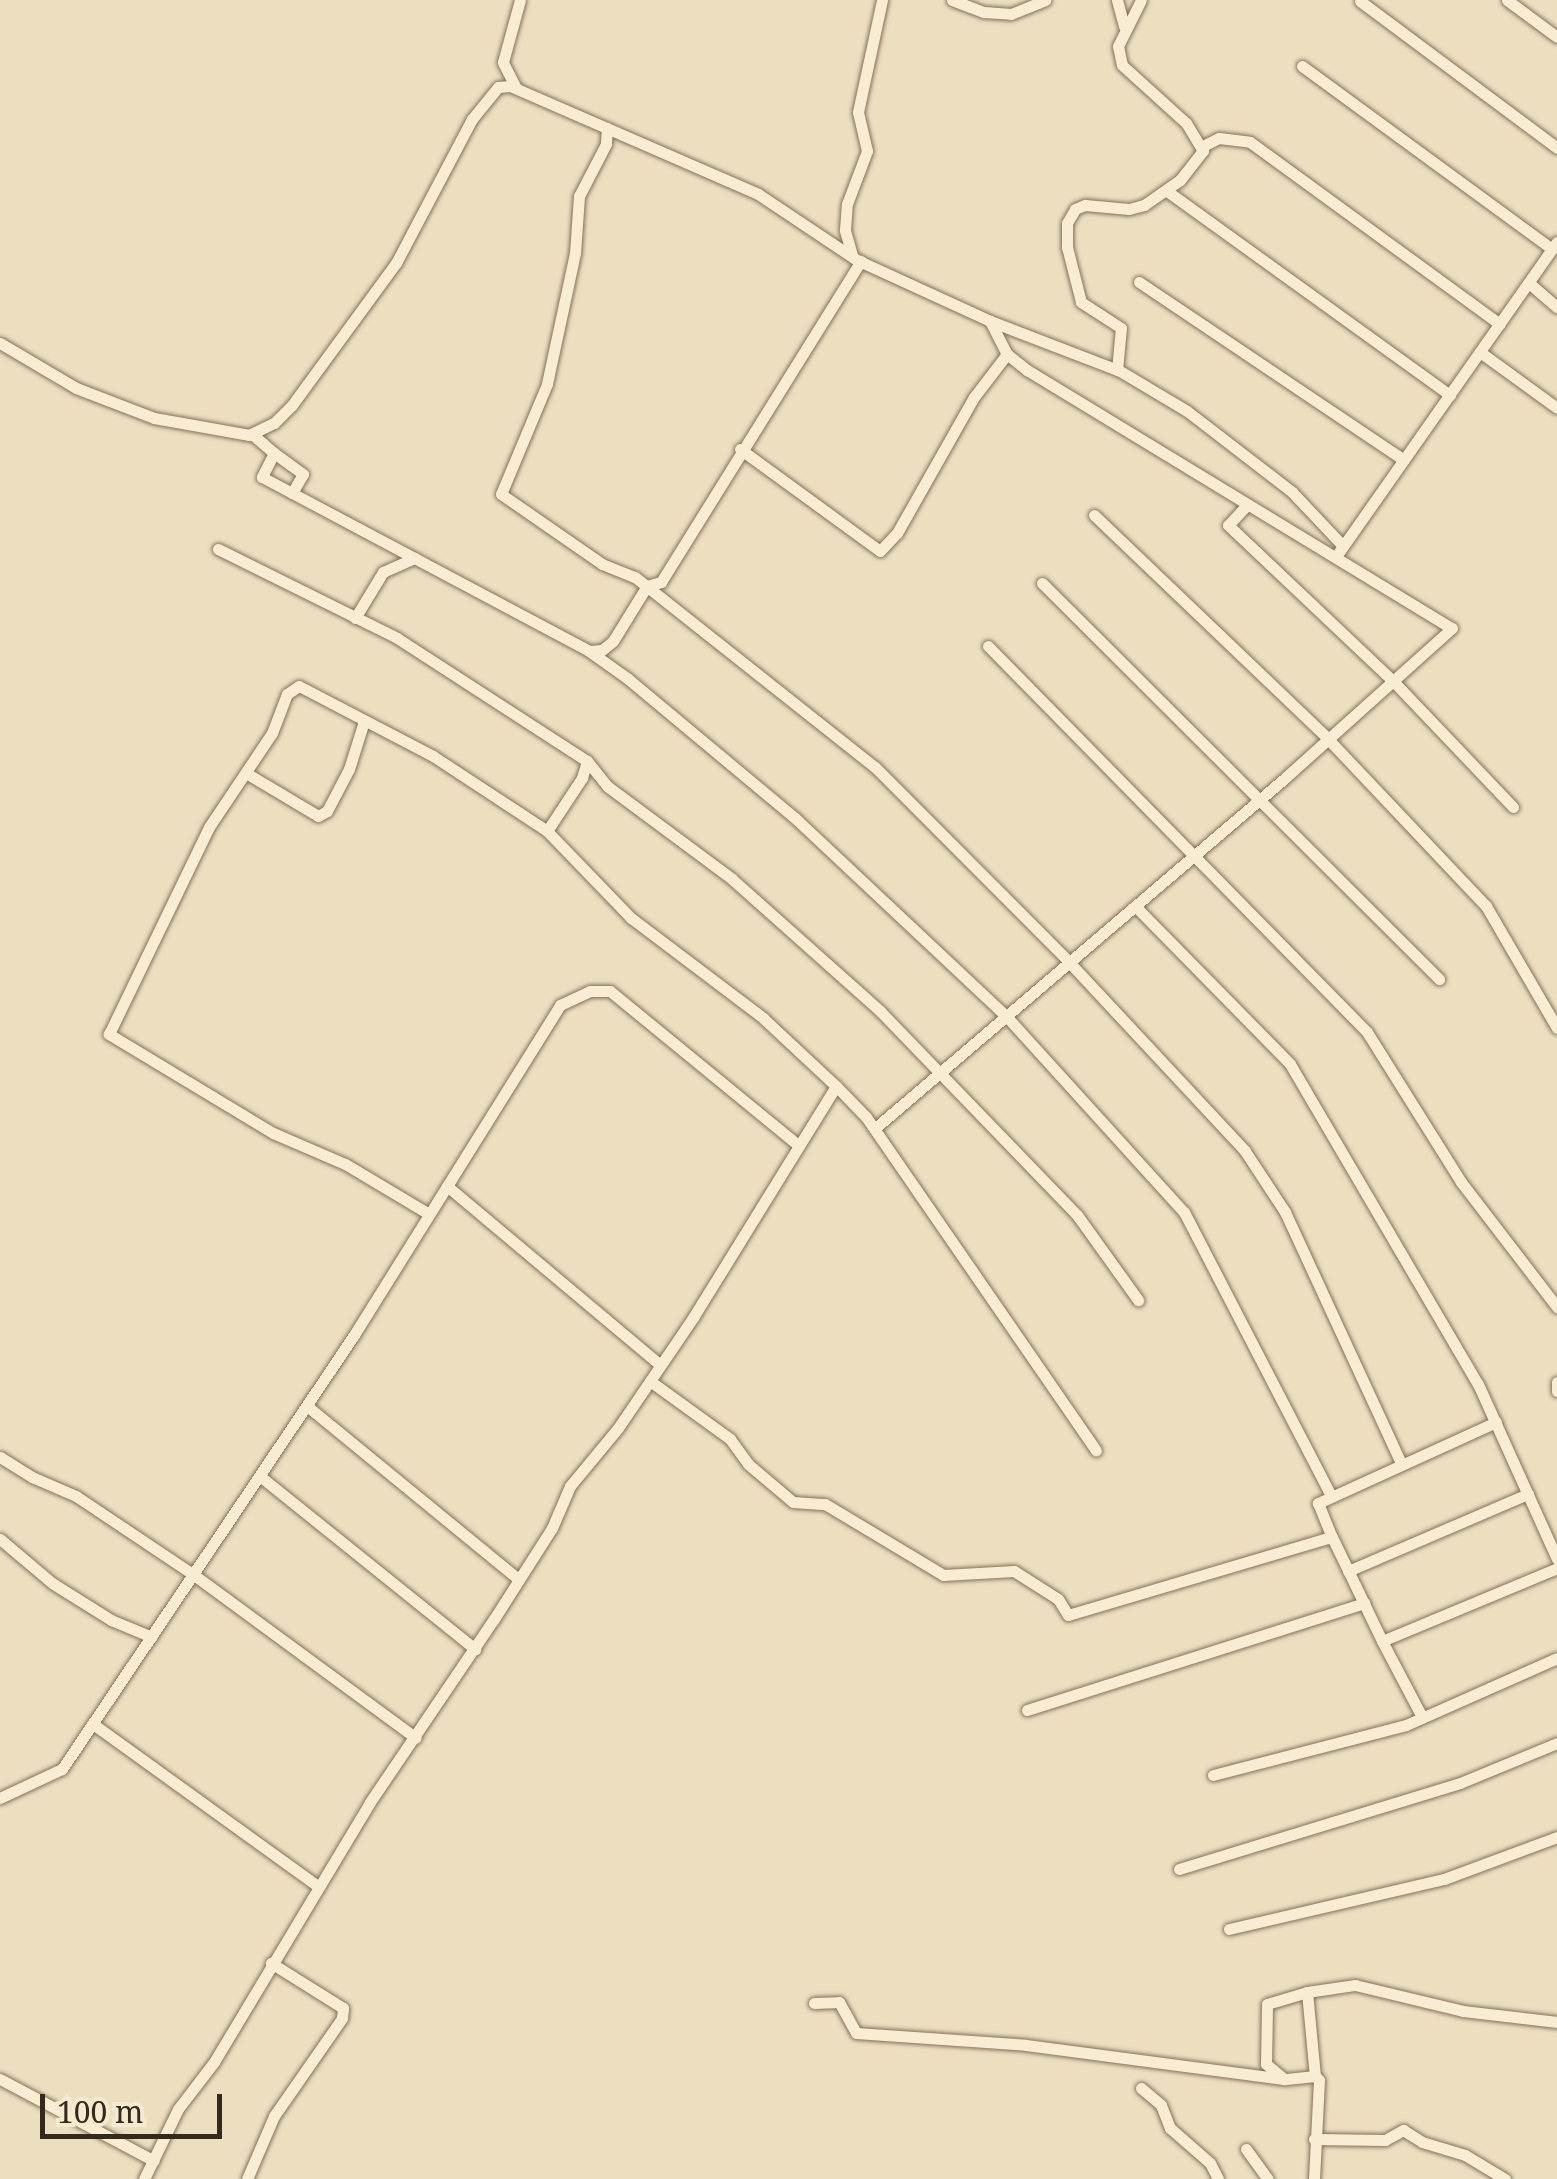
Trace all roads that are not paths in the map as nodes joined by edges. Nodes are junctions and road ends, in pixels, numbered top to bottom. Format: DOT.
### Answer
graph roads {
  1 [pos="520,0"];
  2 [pos="882,0"];
  3 [pos="952,0"];
  4 [pos="1044,0"];
  5 [pos="1118,0"];
  6 [pos="1141,0"];
  7 [pos="1507,0"];
  8 [pos="1360,1"];
  9 [pos="1125,30"];
  10 [pos="1557,36"];
  11 [pos="1302,66"];
  12 [pos="516,88"];
  13 [pos="607,128"];
  14 [pos="1201,147"];
  15 [pos="1557,148"];
  16 [pos="1167,191"];
  17 [pos="1555,245"];
  18 [pos="857,258"];
  19 [pos="1140,282"];
  20 [pos="1529,282"];
  21 [pos="1557,307"];
  22 [pos="990,321"];
  23 [pos="1500,324"];
  24 [pos="0,344"];
  25 [pos="1480,352"];
  26 [pos="1007,354"];
  27 [pos="1117,370"];
  28 [pos="1450,394"];
  29 [pos="1557,408"];
  30 [pos="252,434"];
  31 [pos="740,449"];
  32 [pos="274,453"];
  33 [pos="1404,460"];
  34 [pos="292,492"];
  35 [pos="1246,506"];
  36 [pos="1094,515"];
  37 [pos="218,549"];
  38 [pos="1340,551"];
  39 [pos="415,558"];
  40 [pos="661,582"];
  41 [pos="1042,582"];
  42 [pos="647,586"];
  43 [pos="661,598"];
  44 [pos="356,618"];
  45 [pos="988,646"];
  46 [pos="590,651"];
  47 [pos="1393,681"];
  48 [pos="364,721"];
  49 [pos="1328,739"];
  50 [pos="587,761"];
  51 [pos="246,773"];
  52 [pos="1262,797"];
  53 [pos="1513,807"];
  54 [pos="547,831"];
  55 [pos="1196,855"];
  56 [pos="1135,906"];
  57 [pos="1069,962"];
  58 [pos="1439,979"];
  59 [pos="1006,1016"];
  60 [pos="1557,1028"];
  61 [pos="940,1072"];
  62 [pos="836,1086"];
  63 [pos="874,1128"];
  64 [pos="798,1145"];
  65 [pos="447,1186"];
  66 [pos="429,1214"];
  67 [pos="1138,1300"];
  68 [pos="1557,1308"];
  69 [pos="660,1365"];
  70 [pos="650,1381"];
  71 [pos="1557,1382"];
  72 [pos="1557,1392"];
  73 [pos="307,1406"];
  74 [pos="1496,1422"];
  75 [pos="1096,1450"];
  76 [pos="0,1457"];
  77 [pos="1401,1463"];
  78 [pos="261,1477"];
  79 [pos="1528,1494"];
  80 [pos="1332,1496"];
  81 [pos="1332,1536"];
  82 [pos="0,1540"];
  83 [pos="1557,1560"];
  84 [pos="1557,1568"];
  85 [pos="1348,1571"];
  86 [pos="194,1575"];
  87 [pos="518,1579"];
  88 [pos="1364,1603"];
  89 [pos="152,1637"];
  90 [pos="1382,1641"];
  91 [pos="474,1649"];
  92 [pos="1557,1658"];
  93 [pos="1027,1710"];
  94 [pos="1422,1717"];
  95 [pos="92,1724"];
  96 [pos="416,1738"];
  97 [pos="1557,1743"];
  98 [pos="1213,1775"];
  99 [pos="0,1798"];
  100 [pos="1557,1837"];
  101 [pos="1179,1868"];
  102 [pos="318,1886"];
  103 [pos="1229,1929"];
  104 [pos="270,1963"];
  105 [pos="1307,1992"];
  106 [pos="814,2003"];
  107 [pos="1557,2022"];
  108 [pos="1315,2076"];
  109 [pos="1284,2078"];
  110 [pos="0,2079"];
  111 [pos="1140,2088"];
  112 [pos="1314,2140"];
  113 [pos="1246,2148"];
  114 [pos="154,2161"];
  115 [pos="144,2179"];
  116 [pos="247,2179"];
  117 [pos="1218,2179"];
  118 [pos="1268,2179"];
  119 [pos="1314,2179"];
  120 [pos="1505,2179"];
  1 -- 12 [label="street"];
  2 -- 18 [label="street"];
  3 -- 4 [label="street"];
  5 -- 9 [label="street"];
  6 -- 9 [label="street"];
  7 -- 10 [label="street"];
  8 -- 15 [label="street"];
  9 -- 14 [label="street"];
  11 -- 17 [label="street"];
  12 -- 13 [label="street"];
  12 -- 30 [label="street"];
  13 -- 18 [label="street"];
  13 -- 42 [label="street"];
  14 -- 16 [label="street"];
  14 -- 23 [label="street"];
  16 -- 27 [label="street"];
  16 -- 28 [label="street"];
  17 -- 20 [label="street"];
  18 -- 22 [label="street"];
  18 -- 31 [label="street"];
  19 -- 33 [label="street"];
  20 -- 21 [label="street"];
  20 -- 23 [label="street"];
  22 -- 26 [label="street"];
  22 -- 27 [label="street"];
  23 -- 25 [label="street"];
  24 -- 30 [label="street"];
  25 -- 28 [label="street"];
  25 -- 29 [label="street"];
  26 -- 31 [label="street"];
  26 -- 35 [label="street"];
  27 -- 38 [label="street"];
  28 -- 33 [label="street"];
  30 -- 32 [label="street"];
  31 -- 40 [label="street"];
  32 -- 34 [label="street"];
  32 -- 34 [label="street"];
  33 -- 38 [label="street"];
  34 -- 39 [label="street"];
  35 -- 38 [label="street"];
  35 -- 47 [label="street"];
  36 -- 49 [label="street"];
  37 -- 44 [label="street"];
  38 -- 47 [label="street"];
  39 -- 44 [label="street"];
  39 -- 46 [label="street"];
  40 -- 42 [label="street"];
  40 -- 43 [label="street"];
  41 -- 52 [label="street"];
  42 -- 43 [label="street"];
  42 -- 46 [label="street"];
  43 -- 57 [label="street"];
  44 -- 50 [label="street"];
  45 -- 55 [label="street"];
  46 -- 59 [label="street"];
  47 -- 49 [label="street"];
  47 -- 53 [label="street"];
  48 -- 51 [label="street"];
  48 -- 51 [label="street"];
  48 -- 54 [label="street"];
  49 -- 52 [label="street"];
  49 -- 60 [label="street"];
  50 -- 54 [label="street"];
  50 -- 61 [label="street"];
  51 -- 66 [label="street"];
  52 -- 55 [label="street"];
  52 -- 58 [label="street"];
  54 -- 62 [label="street"];
  55 -- 56 [label="street"];
  55 -- 68 [label="street"];
  56 -- 57 [label="street"];
  56 -- 74 [label="street"];
  57 -- 59 [label="street"];
  57 -- 77 [label="street"];
  59 -- 61 [label="street"];
  59 -- 80 [label="street"];
  61 -- 63 [label="street"];
  61 -- 67 [label="street"];
  62 -- 63 [label="street"];
  62 -- 64 [label="street"];
  63 -- 75 [label="street"];
  64 -- 65 [label="street"];
  64 -- 69 [label="street"];
  65 -- 66 [label="street"];
  65 -- 69 [label="street"];
  66 -- 73 [label="street"];
  69 -- 70 [label="street"];
  70 -- 81 [label="street"];
  70 -- 87 [label="street"];
  71 -- 72 [label="street"];
  73 -- 78 [label="street"];
  73 -- 87 [label="street"];
  74 -- 77 [label="street"];
  74 -- 79 [label="street"];
  76 -- 86 [label="street"];
  77 -- 80 [label="street"];
  78 -- 86 [label="street"];
  78 -- 91 [label="street"];
  79 -- 83 [label="street"];
  79 -- 85 [label="street"];
  80 -- 81 [label="street"];
  81 -- 85 [label="street"];
  82 -- 89 [label="street"];
  84 -- 90 [label="street"];
  85 -- 88 [label="street"];
  86 -- 89 [label="street"];
  86 -- 96 [label="street"];
  87 -- 91 [label="street"];
  88 -- 90 [label="street"];
  88 -- 93 [label="street"];
  89 -- 95 [label="street"];
  90 -- 94 [label="street"];
  91 -- 96 [label="street"];
  92 -- 94 [label="street"];
  94 -- 98 [label="street"];
  95 -- 99 [label="street"];
  95 -- 102 [label="street"];
  96 -- 102 [label="street"];
  97 -- 101 [label="street"];
  100 -- 103 [label="street"];
  102 -- 104 [label="street"];
  104 -- 114 [label="street"];
  104 -- 116 [label="street"];
  105 -- 107 [label="street"];
  105 -- 108 [label="street"];
  105 -- 109 [label="street"];
  106 -- 109 [label="street"];
  108 -- 109 [label="street"];
  108 -- 112 [label="street"];
  110 -- 114 [label="street"];
  111 -- 117 [label="street"];
  112 -- 119 [label="street"];
  112 -- 120 [label="street"];
  113 -- 118 [label="street"];
  114 -- 115 [label="street"];
}
